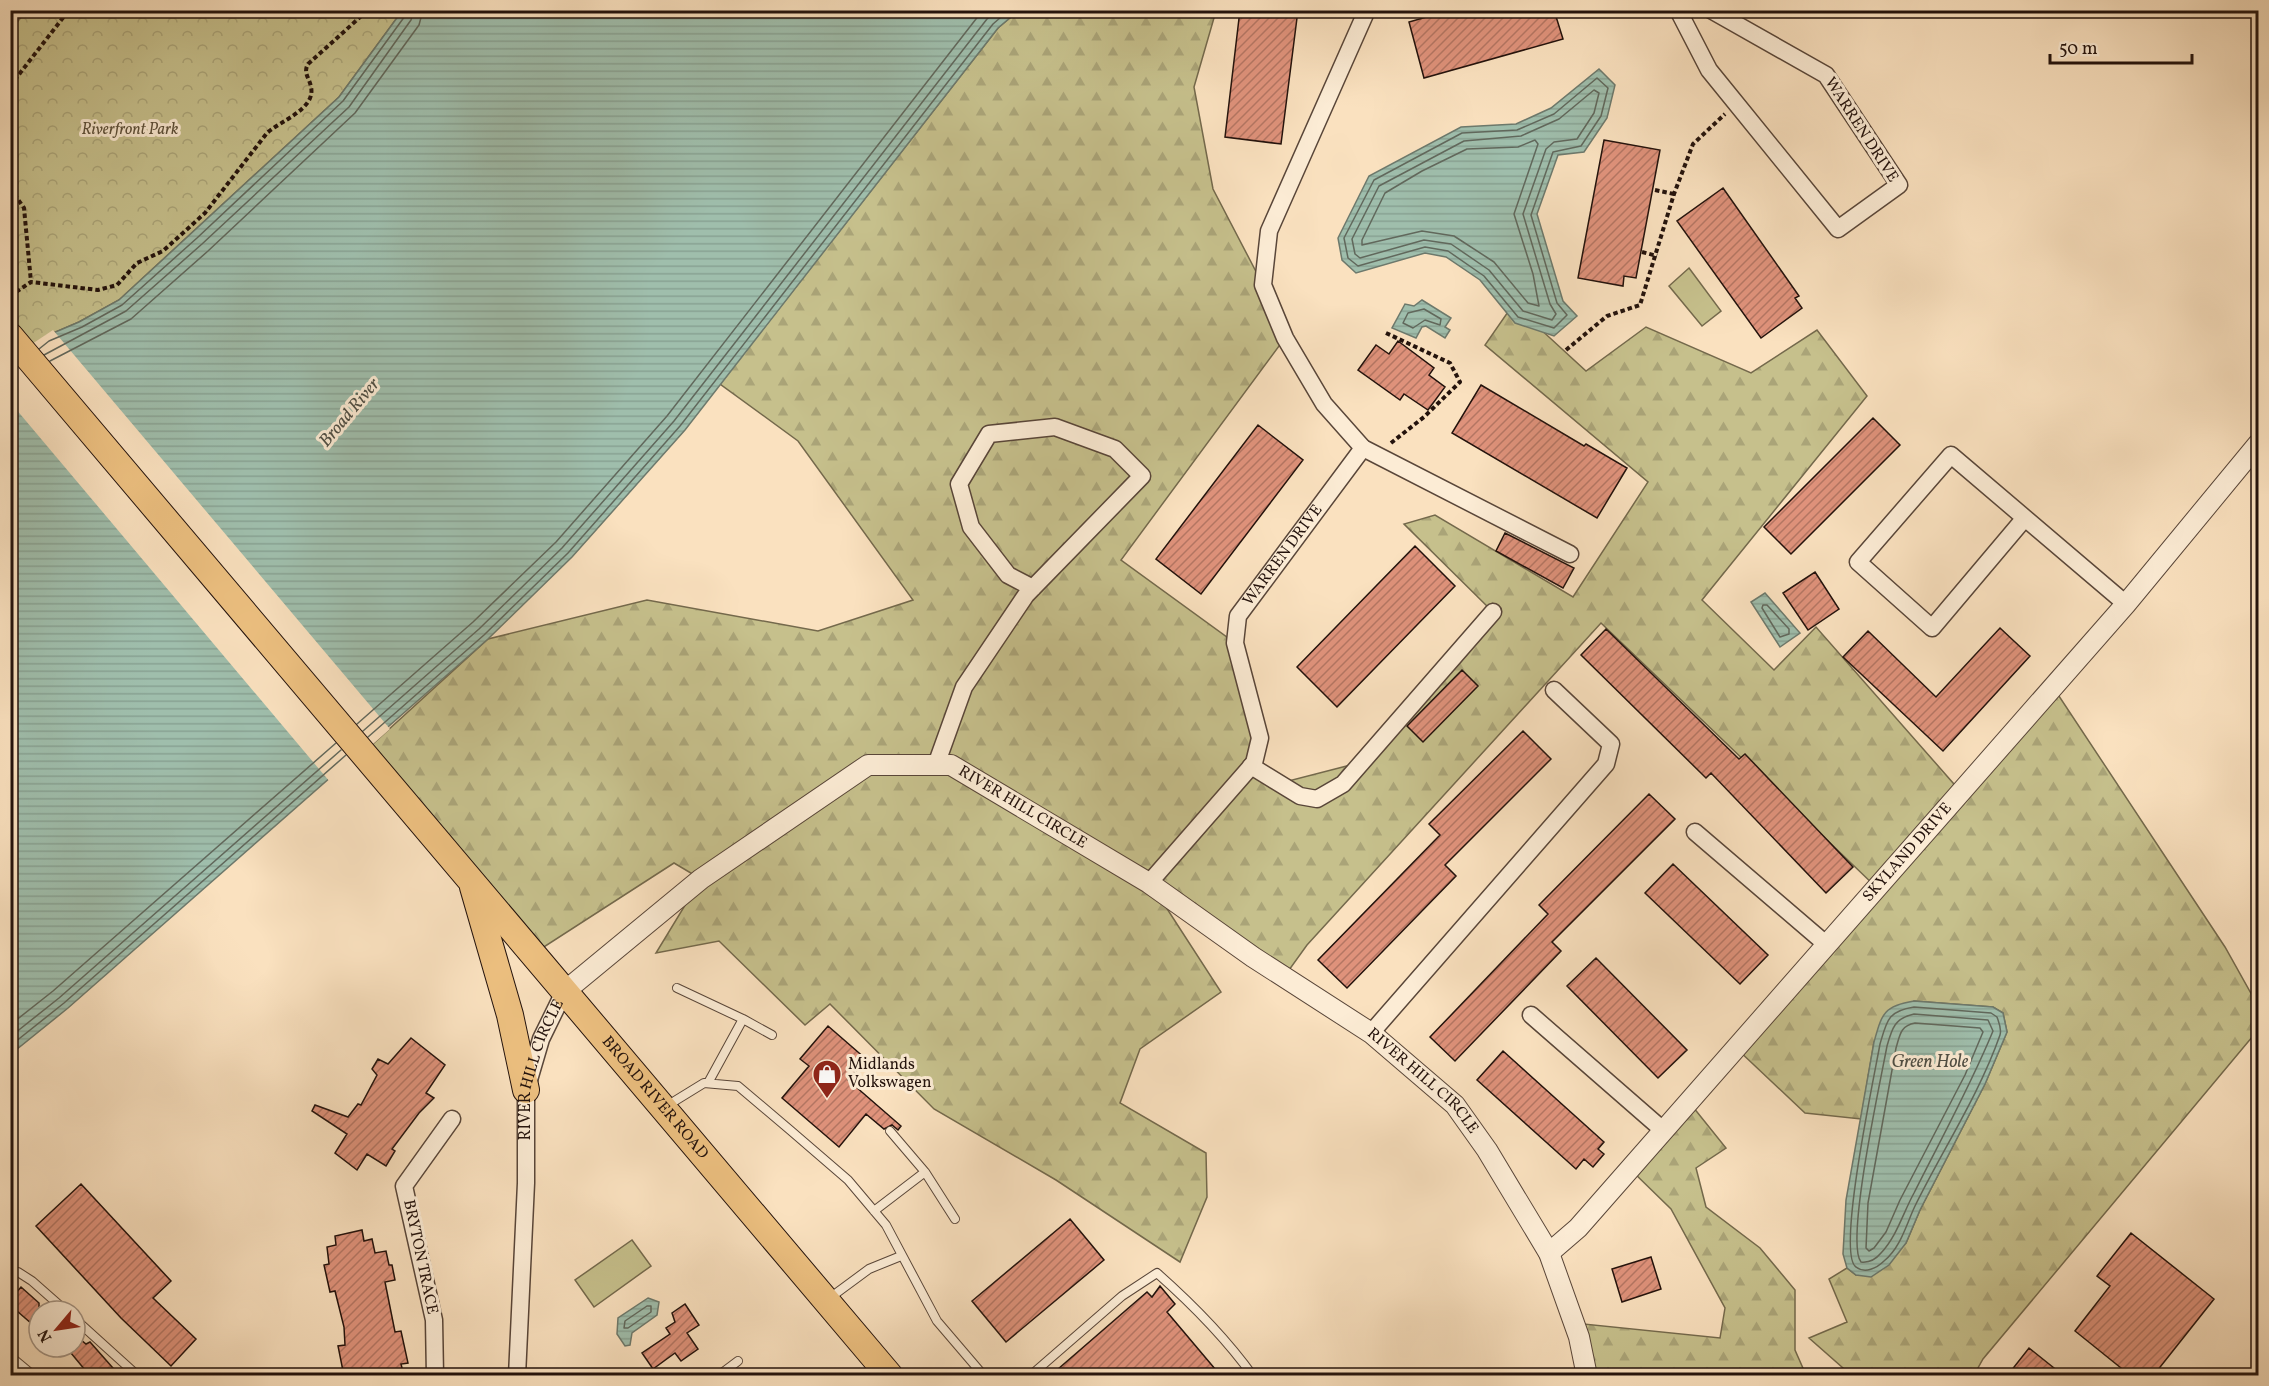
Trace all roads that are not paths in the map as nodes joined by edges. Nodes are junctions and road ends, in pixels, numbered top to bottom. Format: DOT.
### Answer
graph roads {
  1 [pos="1367,10"];
  2 [pos="1678,10"];
  3 [pos="1711,10"];
  4 [pos="10,336"];
  5 [pos="2259,444"];
  6 [pos="1370,452"];
  7 [pos="2024,519"];
  8 [pos="1570,554"];
  9 [pos="1033,588"];
  10 [pos="2126,604"];
  11 [pos="1493,612"];
  12 [pos="1554,690"];
  13 [pos="936,765"];
  14 [pos="1251,766"];
  15 [pos="1695,832"];
  16 [pos="470,878"];
  17 [pos="1149,883"];
  18 [pos="1827,945"];
  19 [pos="677,988"];
  20 [pos="564,992"];
  21 [pos="1532,1015"];
  22 [pos="743,1019"];
  23 [pos="1371,1033"];
  24 [pos="772,1035"];
  25 [pos="708,1083"];
  26 [pos="526,1090"];
  27 [pos="663,1109"];
  28 [pos="452,1119"];
  29 [pos="890,1131"];
  30 [pos="1664,1131"];
  31 [pos="925,1172"];
  32 [pos="874,1211"];
  33 [pos="955,1219"];
  34 [pos="1549,1253"];
  35 [pos="902,1256"];
  36 [pos="10,1276"];
  37 [pos="52,1299"];
  38 [pos="826,1300"];
  39 [pos="87,1330"];
  40 [pos="10,1356"];
  41 [pos="738,1360"];
  42 [pos="34,1376"];
  43 [pos="138,1376"];
  44 [pos="435,1376"];
  45 [pos="518,1376"];
  46 [pos="718,1376"];
  47 [pos="890,1376"];
  48 [pos="984,1376"];
  49 [pos="1030,1376"];
  50 [pos="1253,1376"];
  51 [pos="1587,1376"];
  1 -- 6 [label="street"];
  2 -- 3 [label="street, WARREN DRIVE"];
  4 -- 16 [label="main road, BROAD RIVER ROAD"];
  5 -- 10 [label="street, SKYLAND DRIVE"];
  6 -- 8 [label="street"];
  6 -- 14 [label="street, WARREN DRIVE"];
  7 -- 7 [label="street"];
  7 -- 10 [label="street"];
  9 -- 9 [label="street"];
  9 -- 13 [label="street"];
  10 -- 18 [label="street, SKYLAND DRIVE"];
  11 -- 14 [label="street"];
  12 -- 23 [label="street"];
  13 -- 17 [label="street, RIVER HILL CIRCLE"];
  13 -- 20 [label="street, RIVER HILL CIRCLE"];
  14 -- 17 [label="street, WARREN DRIVE"];
  15 -- 18 [label="street"];
  16 -- 20 [label="main road, BROAD RIVER ROAD"];
  16 -- 26 [label="main road"];
  17 -- 23 [label="street, RIVER HILL CIRCLE"];
  18 -- 30 [label="street, SKYLAND DRIVE"];
  19 -- 22 [label="lane"];
  20 -- 26 [label="street, RIVER HILL CIRCLE"];
  20 -- 27 [label="main road, BROAD RIVER ROAD"];
  21 -- 30 [label="street"];
  22 -- 24 [label="lane"];
  22 -- 25 [label="lane"];
  23 -- 34 [label="street, RIVER HILL CIRCLE"];
  25 -- 27 [label="lane"];
  25 -- 32 [label="lane"];
  26 -- 45 [label="street, RIVER HILL CIRCLE"];
  27 -- 38 [label="main road, BROAD RIVER ROAD"];
  28 -- 44 [label="street, BRYTON TRACE"];
  29 -- 31 [label="lane"];
  30 -- 34 [label="street, SKYLAND DRIVE"];
  31 -- 32 [label="lane"];
  31 -- 33 [label="lane"];
  32 -- 35 [label="lane"];
  34 -- 51 [label="street, RIVER HILL CIRCLE"];
  35 -- 38 [label="lane"];
  35 -- 48 [label="lane"];
  36 -- 37 [label="lane"];
  38 -- 47 [label="main road, BROAD RIVER ROAD"];
  39 -- 43 [label="lane"];
  40 -- 42 [label="lane"];
  41 -- 46 [label="lane"];
  49 -- 50 [label="lane"];
}
